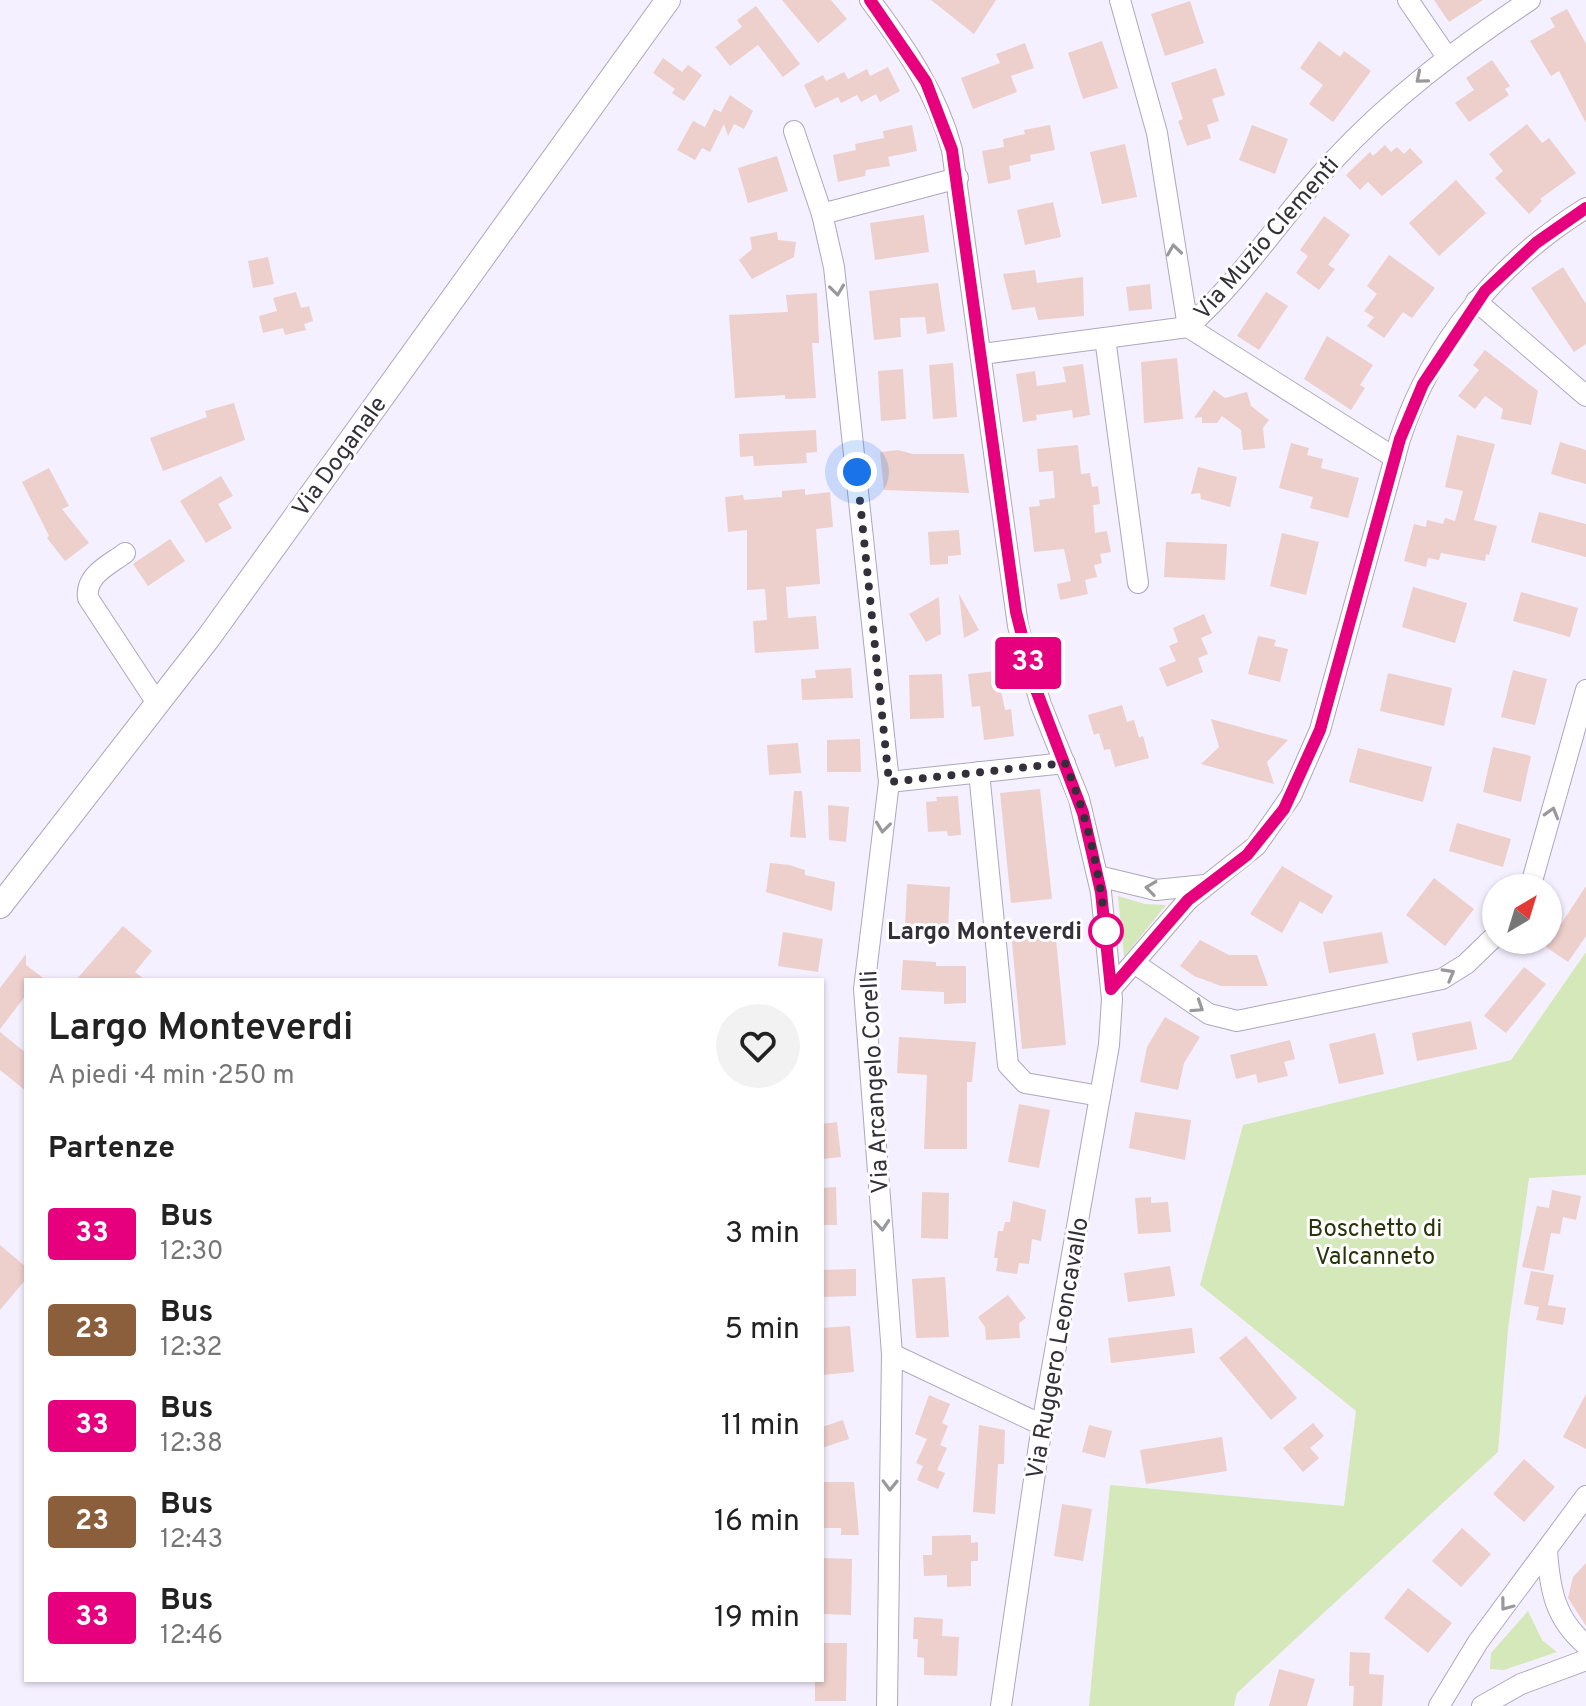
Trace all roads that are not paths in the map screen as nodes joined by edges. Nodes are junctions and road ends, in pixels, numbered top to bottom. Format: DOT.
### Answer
graph roads {
  1 [pos="668,0"];
  2 [pos="870,0"];
  3 [pos="1408,0"];
  4 [pos="1530,0"];
  5 [pos="1124,1"];
  6 [pos="1447,57"];
  7 [pos="794,131"];
  8 [pos="958,178"];
  9 [pos="1586,208"];
  10 [pos="822,214"];
  11 [pos="1476,301"];
  12 [pos="1188,327"];
  13 [pos="1105,338"];
  14 [pos="982,354"];
  15 [pos="1586,396"];
  16 [pos="1395,458"];
  17 [pos="125,553"];
  18 [pos="1138,583"];
  19 [pos="1586,690"];
  20 [pos="157,703"];
  21 [pos="1065,763"];
  22 [pos="979,772"];
  23 [pos="889,782"];
  24 [pos="1534,874"];
  25 [pos="1098,876"];
  26 [pos="1205,885"];
  27 [pos="0,906"];
  28 [pos="1482,948"];
  29 [pos="1134,963"];
  30 [pos="1111,989"];
  31 [pos="1100,1096"];
  32 [pos="892,1354"];
  33 [pos="1042,1425"];
  34 [pos="1586,1496"];
  35 [pos="1547,1551"];
  36 [pos="1586,1645"];
  37 [pos="1586,1660"];
  38 [pos="887,1706"];
  39 [pos="1001,1706"];
  40 [pos="1439,1706"];
  41 [pos="1482,1706"];
  1 -- 20 [label="main road, Via Doganale"];
  2 -- 8 [label="street, Via Ruggero Leoncavallo"];
  3 -- 6 [label="street"];
  4 -- 6 [label="street, Via Muzio Clementi"];
  12 -- 5 [label="street, Via Muzio Clementi, one-way"];
  6 -- 12 [label="street, Via Muzio Clementi, one-way"];
  7 -- 10 [label="street, Via Arcangelo Corelli"];
  8 -- 10 [label="street"];
  8 -- 14 [label="street, Via Ruggero Leoncavallo"];
  9 -- 11 [label="street"];
  10 -- 23 [label="street, Via Arcangelo Corelli, one-way"];
  11 -- 15 [label="street"];
  11 -- 16 [label="street"];
  12 -- 13 [label="street"];
  12 -- 16 [label="street"];
  13 -- 14 [label="street"];
  13 -- 18 [label="street"];
  14 -- 21 [label="street, Via Ruggero Leoncavallo"];
  16 -- 26 [label="street"];
  17 -- 20 [label="street"];
  24 -- 19 [label="street, one-way"];
  20 -- 27 [label="main road, Via Doganale"];
  21 -- 22 [label="street"];
  21 -- 25 [label="street, Via Ruggero Leoncavallo"];
  22 -- 23 [label="street"];
  22 -- 31 [label="street"];
  23 -- 32 [label="street, Via Arcangelo Corelli, one-way"];
  26 -- 25 [label="street, one-way"];
  25 -- 30 [label="street, Via Ruggero Leoncavallo"];
  26 -- 29 [label="street"];
  29 -- 28 [label="street, one-way"];
  29 -- 30 [label="street"];
  30 -- 31 [label="street, Via Ruggero Leoncavallo"];
  31 -- 33 [label="street, Via Ruggero Leoncavallo"];
  32 -- 33 [label="street"];
  32 -- 38 [label="street, Via Arcangelo Corelli, one-way"];
  33 -- 39 [label="street, Via Ruggero Leoncavallo"];
  34 -- 35 [label="street"];
  35 -- 36 [label="street"];
  35 -- 40 [label="street, one-way"];
  37 -- 41 [label="street"];
}
